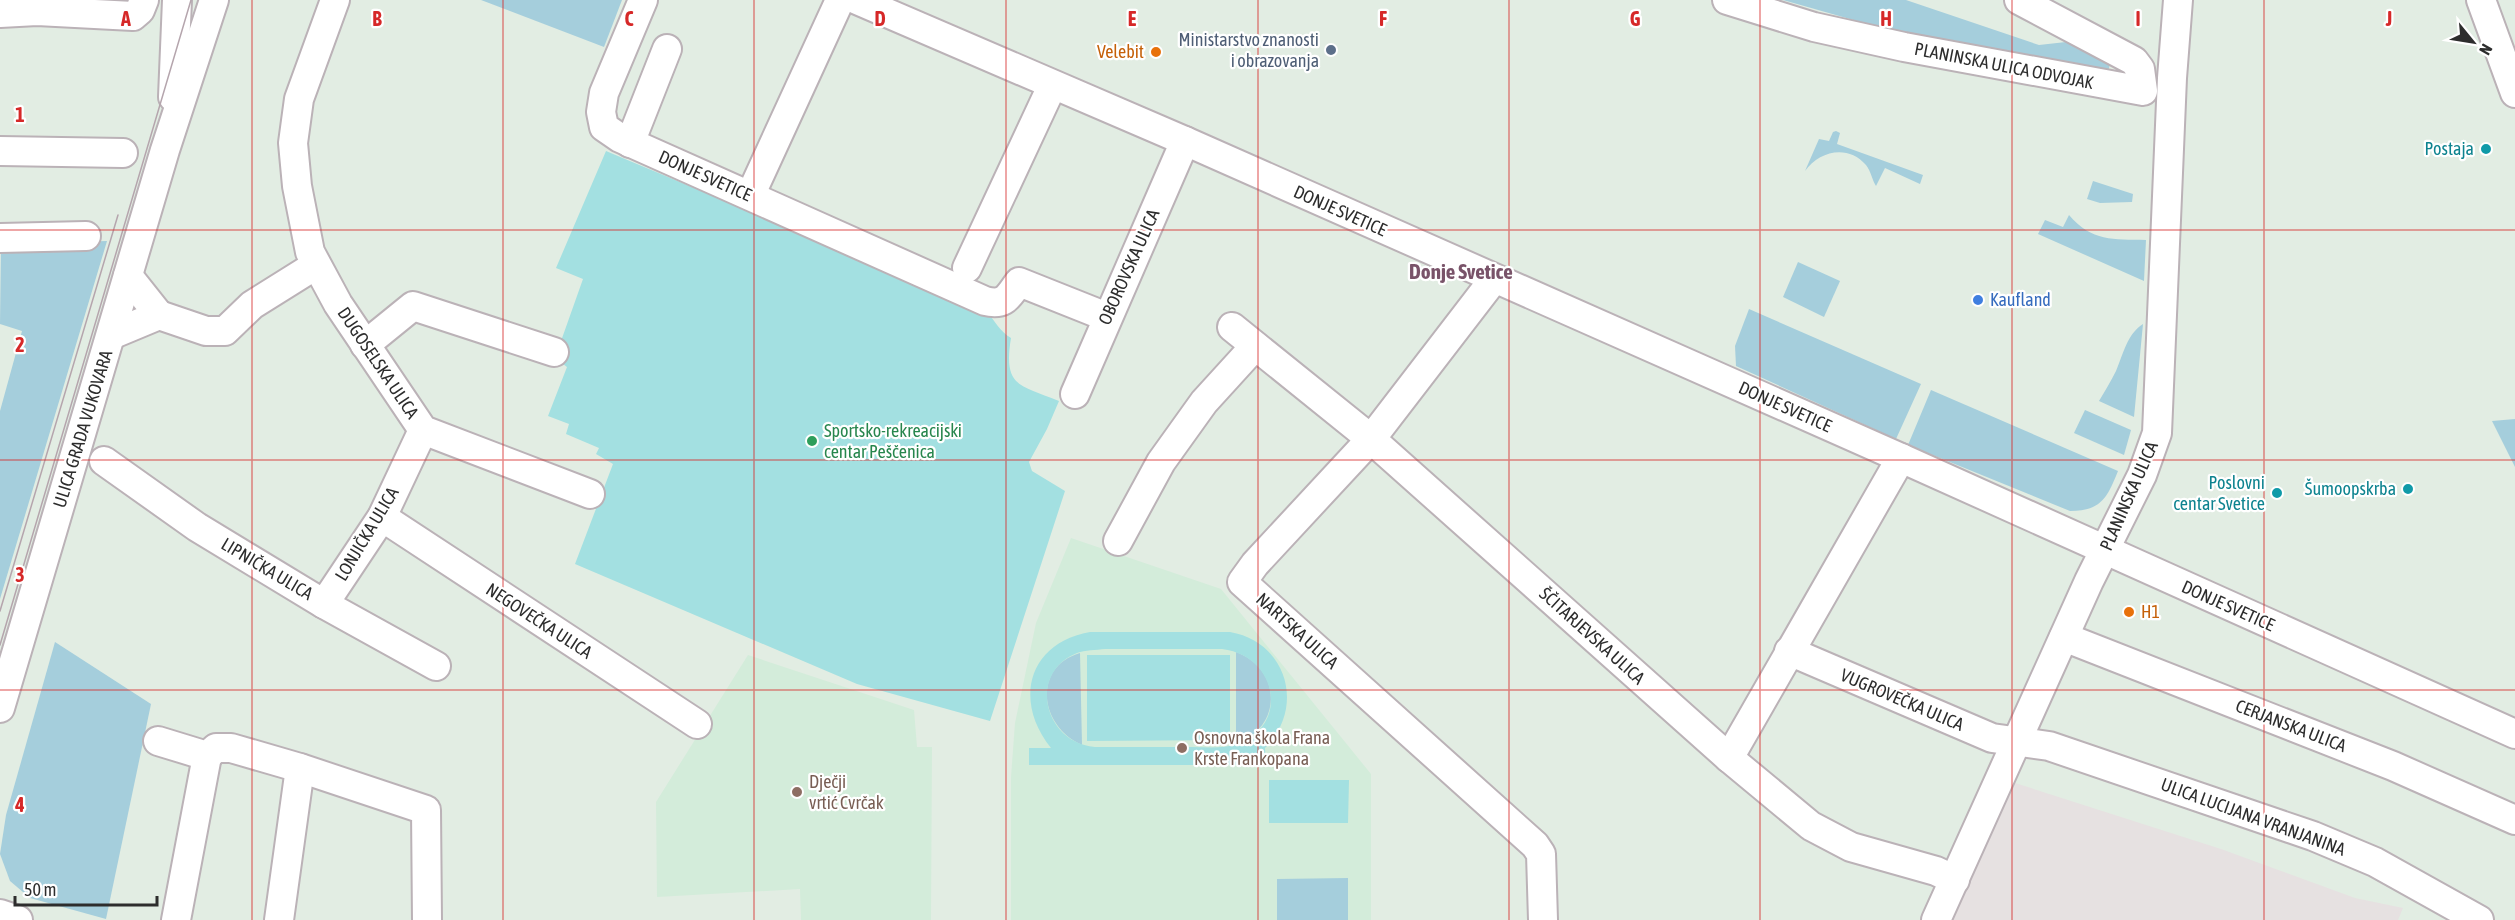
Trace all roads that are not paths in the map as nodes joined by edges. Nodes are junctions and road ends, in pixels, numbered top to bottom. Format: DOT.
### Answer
graph roads {
  1 [pos="177,0"];
  2 [pos="214,0"];
  3 [pos="335,0"];
  4 [pos="643,0"];
  5 [pos="840,0"];
  6 [pos="857,0"];
  7 [pos="1727,0"];
  8 [pos="2019,0"];
  9 [pos="2178,0"];
  10 [pos="2481,0"];
  11 [pos="36,6"];
  12 [pos="140,8"];
  13 [pos="0,13"];
  14 [pos="666,49"];
  15 [pos="2172,78"];
  16 [pos="1052,86"];
  17 [pos="2142,91"];
  18 [pos="2515,93"];
  19 [pos="2171,114"];
  20 [pos="1185,141"];
  21 [pos="630,143"];
  22 [pos="165,150"];
  23 [pos="0,151"];
  24 [pos="123,153"];
  25 [pos="756,183"];
  26 [pos="86,236"];
  27 [pos="0,238"];
  28 [pos="316,265"];
  29 [pos="967,268"];
  30 [pos="128,276"];
  31 [pos="1494,279"];
  32 [pos="159,315"];
  33 [pos="1107,317"];
  34 [pos="1232,327"];
  35 [pos="111,335"];
  36 [pos="365,345"];
  37 [pos="1255,346"];
  38 [pos="554,352"];
  39 [pos="1075,394"];
  40 [pos="423,430"];
  41 [pos="1371,440"];
  42 [pos="1901,458"];
  43 [pos="104,461"];
  44 [pos="590,494"];
  45 [pos="382,517"];
  46 [pos="1118,541"];
  47 [pos="2104,551"];
  48 [pos="324,604"];
  49 [pos="2064,637"];
  50 [pos="1789,651"];
  51 [pos="436,666"];
  52 [pos="0,708"];
  53 [pos="697,724"];
  54 [pos="2515,734"];
  55 [pos="158,741"];
  56 [pos="2016,741"];
  57 [pos="207,756"];
  58 [pos="1729,758"];
  59 [pos="300,768"];
  60 [pos="2515,820"];
  61 [pos="1955,880"];
  62 [pos="0,914"];
  63 [pos="18,920"];
  64 [pos="176,920"];
  65 [pos="279,920"];
  66 [pos="427,920"];
  67 [pos="1543,920"];
  68 [pos="1936,920"];
  69 [pos="2479,920"];
  1 -- 22 [label="street, ULICA GRADA VUKOVARA"];
  2 -- 22 [label="street, ULICA GRADA VUKOVARA"];
  3 -- 28 [label="street, DUGOSELSKA ULICA"];
  4 -- 21 [label="street, DONJE SVETICE"];
  5 -- 25 [label="street, DONJE SVETICE"];
  6 -- 16 [label="street, DONJE SVETICE"];
  7 -- 17 [label="street, PLANINSKA ULICA ODVOJAK"];
  8 -- 17 [label="street"];
  9 -- 15 [label="street, PLANINSKA ULICA"];
  10 -- 18 [label="street"];
  11 -- 12 [label="street"];
  11 -- 13 [label="street"];
  14 -- 21 [label="street"];
  15 -- 17 [label="street"];
  15 -- 19 [label="street, PLANINSKA ULICA"];
  16 -- 20 [label="street, DONJE SVETICE"];
  16 -- 29 [label="street"];
  17 -- 19 [label="street, PLANINSKA ULICA ODVOJAK"];
  19 -- 47 [label="street, PLANINSKA ULICA"];
  20 -- 31 [label="street, DONJE SVETICE"];
  20 -- 33 [label="street, OBOROVSKA ULICA"];
  21 -- 33 [label="street, DONJE SVETICE"];
  22 -- 30 [label="street, ULICA GRADA VUKOVARA"];
  23 -- 24 [label="street"];
  26 -- 27 [label="street"];
  28 -- 32 [label="street"];
  28 -- 36 [label="street, DUGOSELSKA ULICA"];
  30 -- 32 [label="street"];
  30 -- 35 [label="street, ULICA GRADA VUKOVARA"];
  31 -- 41 [label="street, NARTSKA ULICA"];
  31 -- 42 [label="street, DONJE SVETICE"];
  32 -- 35 [label="street"];
  33 -- 39 [label="street, OBOROVSKA ULICA"];
  34 -- 37 [label="street, ŠČITARJEVSKA ULICA"];
  35 -- 52 [label="street, ULICA GRADA VUKOVARA"];
  36 -- 38 [label="street"];
  36 -- 40 [label="street, DUGOSELSKA ULICA"];
  37 -- 41 [label="street, ŠČITARJEVSKA ULICA"];
  37 -- 46 [label="street"];
  40 -- 44 [label="street, DUGOSELSKA ULICA"];
  40 -- 45 [label="street, LONJIČKA ULICA"];
  41 -- 58 [label="street, ŠČITARJEVSKA ULICA"];
  41 -- 67 [label="street, NARTSKA ULICA"];
  42 -- 47 [label="street, DONJE SVETICE"];
  42 -- 50 [label="street"];
  43 -- 48 [label="street, LIPNIČKA ULICA"];
  45 -- 48 [label="street, LONJIČKA ULICA"];
  45 -- 53 [label="street, NEGOVEČKA ULICA"];
  47 -- 49 [label="street, PLANINSKA ULICA"];
  47 -- 54 [label="street, DONJE SVETICE"];
  48 -- 51 [label="street, LIPNIČKA ULICA"];
  49 -- 56 [label="street, PLANINSKA ULICA"];
  49 -- 60 [label="street, CERJANSKA ULICA"];
  50 -- 56 [label="street, VUGROVEČKA ULICA"];
  50 -- 58 [label="street"];
  55 -- 57 [label="street"];
  56 -- 61 [label="street, PLANINSKA ULICA"];
  56 -- 69 [label="street, ULICA LUCIJANA VRANJANINA"];
  57 -- 59 [label="street"];
  57 -- 64 [label="street"];
  58 -- 61 [label="street, ŠČITARJEVSKA ULICA"];
  59 -- 65 [label="street"];
  59 -- 66 [label="street"];
  61 -- 68 [label="street, PLANINSKA ULICA"];
  62 -- 63 [label="street"];
}
